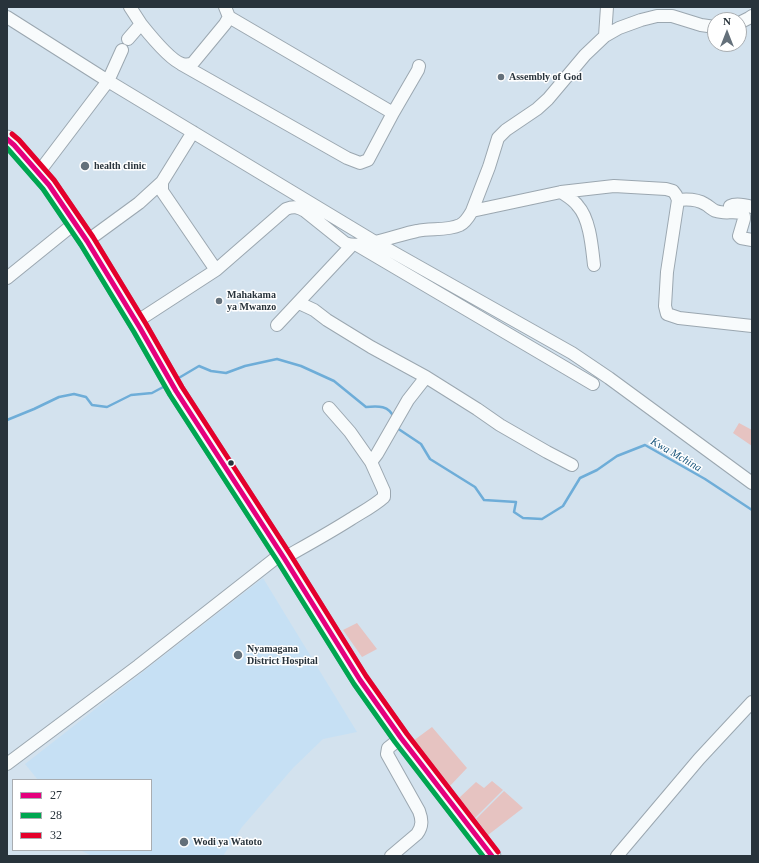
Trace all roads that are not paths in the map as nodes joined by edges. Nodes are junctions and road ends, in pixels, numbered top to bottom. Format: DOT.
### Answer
graph roads {
  1 [pos="130,7"];
  2 [pos="607,7"];
  3 [pos="227,12"];
  4 [pos="7,17"];
  5 [pos="141,24"];
  6 [pos="707,26"];
  7 [pos="605,36"];
  8 [pos="181,64"];
  9 [pos="418,66"];
  10 [pos="108,81"];
  11 [pos="393,114"];
  12 [pos="193,132"];
  13 [pos="7,139"];
  14 [pos="39,172"];
  15 [pos="162,182"];
  16 [pos="562,192"];
  17 [pos="678,200"];
  18 [pos="752,207"];
  19 [pos="712,209"];
  20 [pos="472,211"];
  21 [pos="75,223"];
  22 [pos="752,240"];
  23 [pos="87,241"];
  24 [pos="375,242"];
  25 [pos="354,245"];
  26 [pos="594,265"];
  27 [pos="216,270"];
  28 [pos="7,278"];
  29 [pos="299,303"];
  30 [pos="136,322"];
  31 [pos="277,325"];
  32 [pos="752,326"];
  33 [pos="426,377"];
  34 [pos="593,384"];
  35 [pos="329,408"];
  36 [pos="371,462"];
  37 [pos="572,464"];
  38 [pos="752,483"];
  39 [pos="283,556"];
  40 [pos="752,702"];
  41 [pos="401,738"];
  42 [pos="7,764"];
  43 [pos="391,856"];
  44 [pos="492,856"];
  45 [pos="617,856"];
  1 -- 5 [label="street"];
  2 -- 7 [label="street"];
  3 -- 8 [label="street"];
  3 -- 11 [label="street"];
  4 -- 10 [label="street"];
  5 -- 8 [label="street"];
  5 -- 10 [label="street"];
  6 -- 7 [label="street"];
  7 -- 20 [label="street"];
  8 -- 11 [label="street"];
  9 -- 11 [label="street"];
  10 -- 12 [label="street"];
  10 -- 14 [label="street"];
  12 -- 15 [label="street"];
  12 -- 24 [label="street"];
  13 -- 14 [label="highway"];
  14 -- 21 [label="highway"];
  15 -- 23 [label="street"];
  15 -- 27 [label="street"];
  16 -- 17 [label="street"];
  16 -- 20 [label="street"];
  16 -- 26 [label="street"];
  17 -- 19 [label="street"];
  17 -- 32 [label="street"];
  18 -- 19 [label="street"];
  19 -- 22 [label="street"];
  20 -- 24 [label="street"];
  21 -- 23 [label="highway"];
  21 -- 28 [label="street"];
  23 -- 30 [label="highway"];
  24 -- 25 [label="street"];
  24 -- 38 [label="street"];
  25 -- 27 [label="street"];
  25 -- 29 [label="street"];
  25 -- 34 [label="street"];
  27 -- 30 [label="street"];
  29 -- 31 [label="street"];
  29 -- 33 [label="street"];
  30 -- 39 [label="highway"];
  33 -- 36 [label="street"];
  33 -- 37 [label="street"];
  35 -- 36 [label="street"];
  36 -- 39 [label="street"];
  39 -- 41 [label="highway"];
  39 -- 42 [label="street"];
  40 -- 45 [label="street"];
  41 -- 43 [label="street"];
  41 -- 44 [label="highway"];
}
